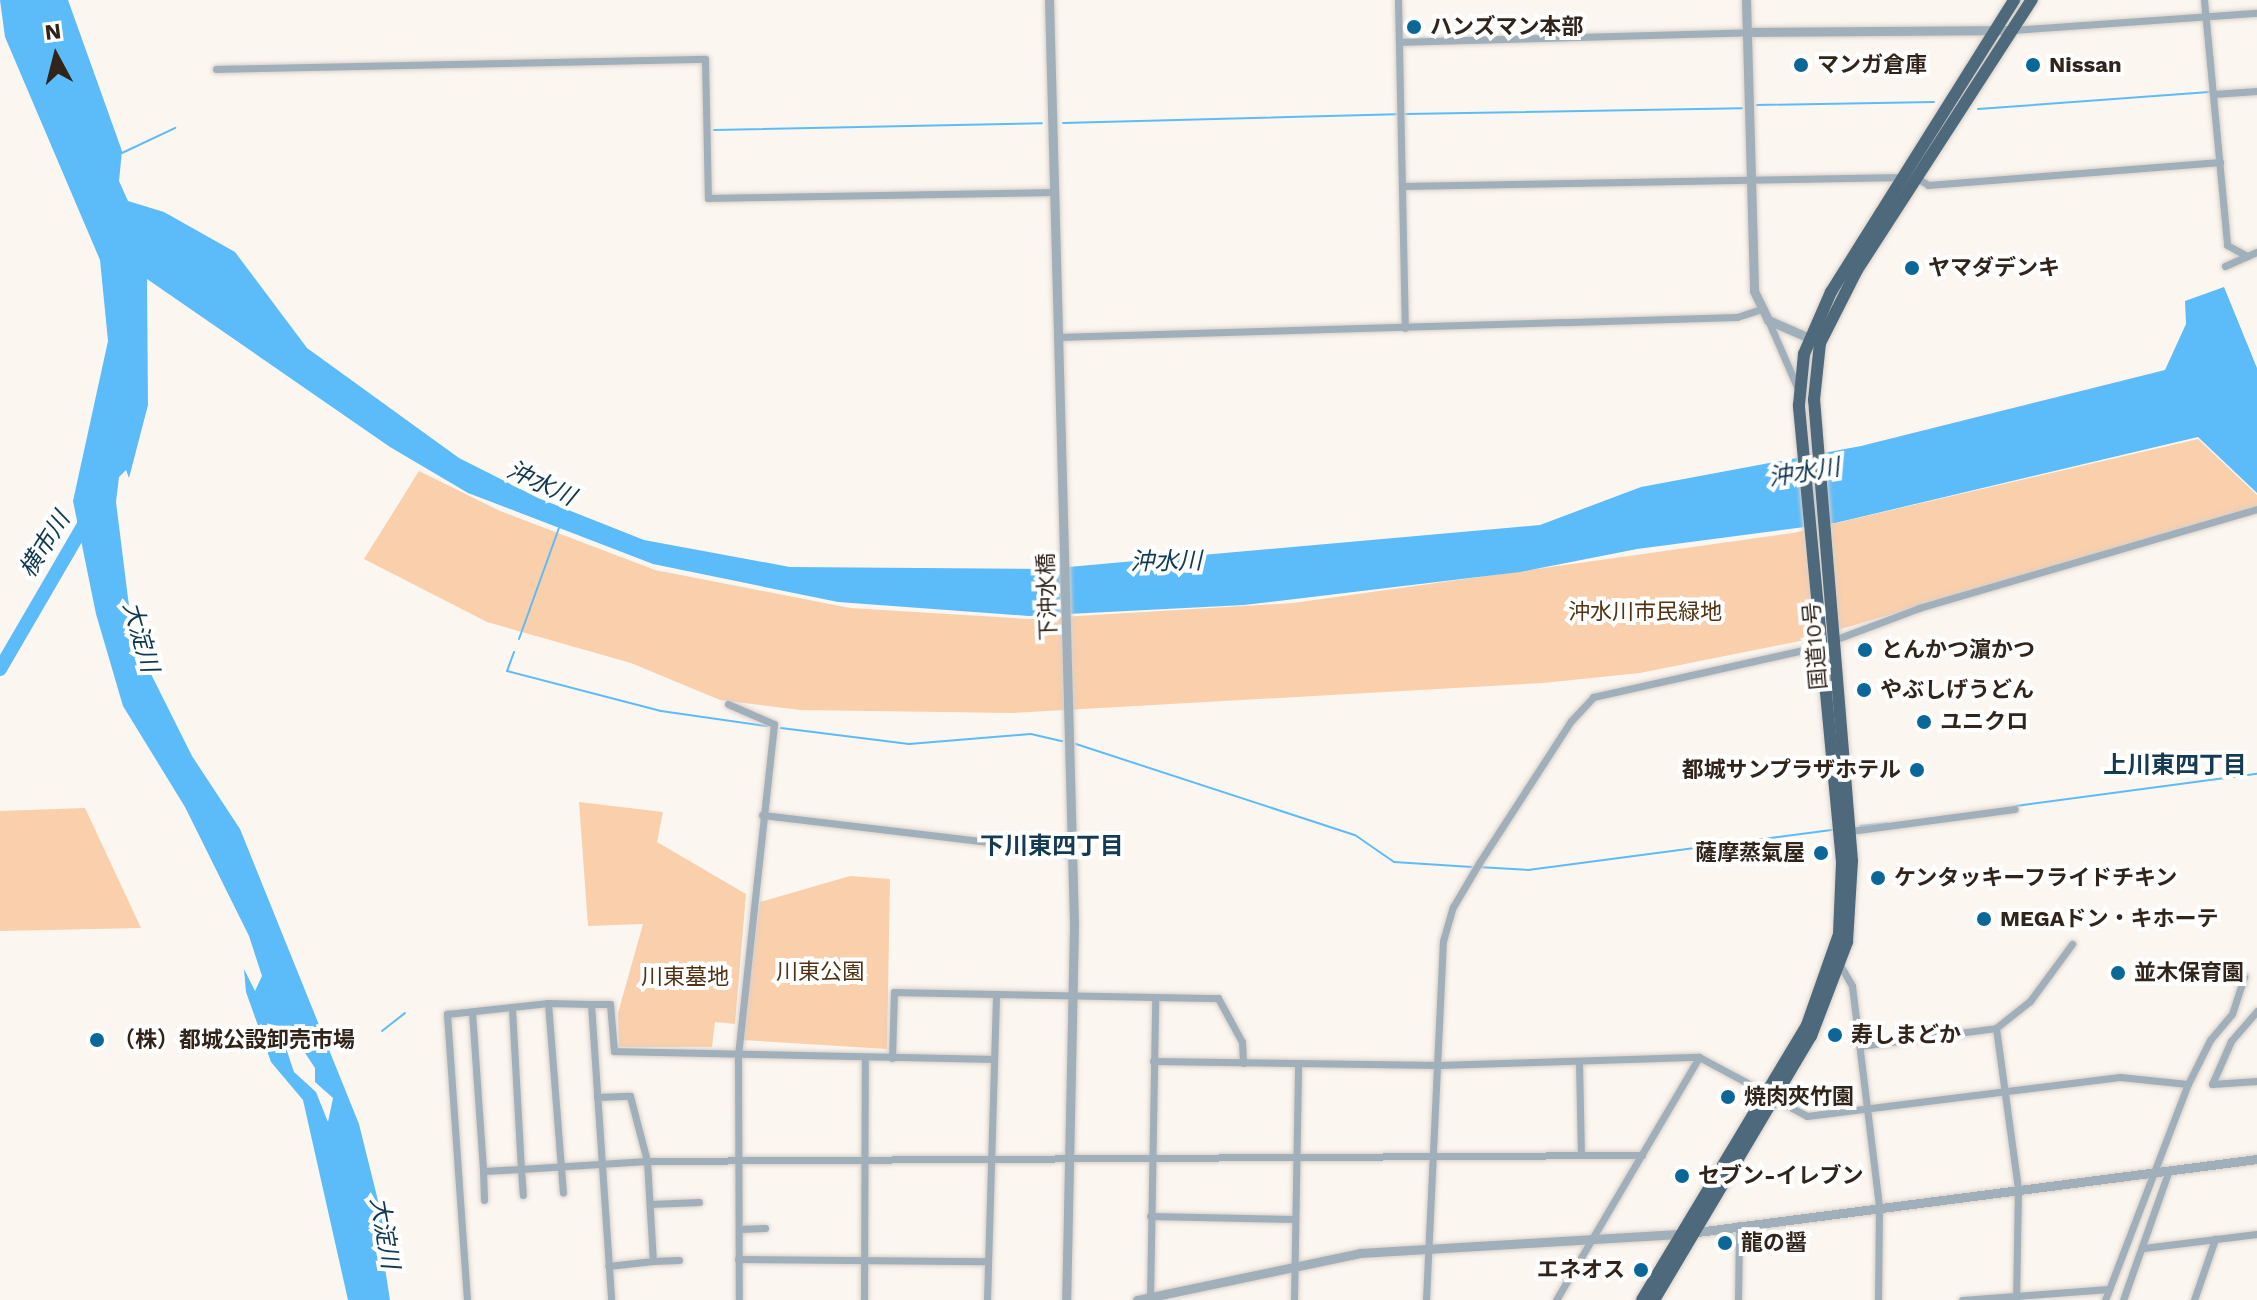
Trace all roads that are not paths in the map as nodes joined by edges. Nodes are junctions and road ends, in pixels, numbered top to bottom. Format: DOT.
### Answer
graph roads {
  1 [pos="1049,0"];
  2 [pos="1398,0"];
  3 [pos="1746,0"];
  4 [pos="2014,0"];
  5 [pos="2032,0"];
  6 [pos="2204,0"];
  7 [pos="2257,13"];
  8 [pos="2205,17"];
  9 [pos="1995,28"];
  10 [pos="2012,30"];
  11 [pos="1747,32"];
  12 [pos="1399,42"];
  13 [pos="216,69"];
  14 [pos="2257,91"];
  15 [pos="2213,94"];
  16 [pos="2220,162"];
  17 [pos="1910,177"];
  18 [pos="1750,179"];
  19 [pos="1402,186"];
  20 [pos="1054,192"];
  21 [pos="2257,252"];
  22 [pos="2247,256"];
  23 [pos="2225,266"];
  24 [pos="1759,310"];
  25 [pos="1768,320"];
  26 [pos="1405,328"];
  27 [pos="1057,337"];
  28 [pos="1815,340"];
  29 [pos="1798,389"];
  30 [pos="2257,509"];
  31 [pos="1829,634"];
  32 [pos="1822,646"];
  33 [pos="728,704"];
  34 [pos="2015,809"];
  35 [pos="762,815"];
  36 [pos="1850,831"];
  37 [pos="1073,852"];
  38 [pos="2072,944"];
  39 [pos="1840,965"];
  40 [pos="2244,976"];
  41 [pos="996,994"];
  42 [pos="1073,996"];
  43 [pos="1155,999"];
  44 [pos="548,1003"];
  45 [pos="591,1004"];
  46 [pos="512,1009"];
  47 [pos="472,1012"];
  48 [pos="2257,1012"];
  49 [pos="1996,1028"];
  50 [pos="1860,1046"];
  51 [pos="738,1055"];
  52 [pos="1699,1057"];
  53 [pos="865,1058"];
  54 [pos="892,1058"];
  55 [pos="993,1059"];
  56 [pos="1153,1061"];
  57 [pos="1579,1062"];
  58 [pos="1243,1063"];
  59 [pos="1298,1064"];
  60 [pos="1439,1065"];
  61 [pos="2257,1081"];
  62 [pos="2188,1084"];
  63 [pos="2005,1091"];
  64 [pos="1771,1096"];
  65 [pos="597,1097"];
  66 [pos="1867,1109"];
  67 [pos="1581,1155"];
  68 [pos="1642,1155"];
  69 [pos="1151,1156"];
  70 [pos="1070,1157"];
  71 [pos="991,1159"];
  72 [pos="1298,1159"];
  73 [pos="2257,1159"];
  74 [pos="647,1161"];
  75 [pos="865,1161"];
  76 [pos="1435,1161"];
  77 [pos="740,1162"];
  78 [pos="601,1163"];
  79 [pos="561,1166"];
  80 [pos="521,1169"];
  81 [pos="483,1171"];
  82 [pos="2164,1171"];
  83 [pos="2018,1189"];
  84 [pos="563,1192"];
  85 [pos="523,1195"];
  86 [pos="484,1200"];
  87 [pos="699,1202"];
  88 [pos="650,1204"];
  89 [pos="1879,1207"];
  90 [pos="1150,1216"];
  91 [pos="1295,1219"];
  92 [pos="1739,1225"];
  93 [pos="765,1228"];
  94 [pos="739,1229"];
  95 [pos="1696,1230"];
  96 [pos="1682,1234"];
  97 [pos="2257,1234"];
  98 [pos="1592,1237"];
  99 [pos="2215,1239"];
  100 [pos="1429,1247"];
  101 [pos="2143,1248"];
  102 [pos="738,1259"];
  103 [pos="864,1259"];
  104 [pos="679,1260"];
  105 [pos="653,1261"];
  106 [pos="987,1261"];
  107 [pos="1295,1265"];
  108 [pos="608,1266"];
  109 [pos="2109,1289"];
  110 [pos="1150,1298"];
  111 [pos="2016,1298"];
  112 [pos="467,1300"];
  113 [pos="611,1300"];
  114 [pos="739,1300"];
  115 [pos="864,1300"];
  116 [pos="987,1300"];
  117 [pos="1066,1300"];
  118 [pos="1137,1300"];
  119 [pos="1294,1300"];
  120 [pos="1426,1300"];
  121 [pos="1556,1300"];
  122 [pos="1642,1300"];
  123 [pos="1654,1300"];
  124 [pos="1738,1300"];
  125 [pos="1878,1300"];
  126 [pos="1962,1300"];
  127 [pos="2105,1300"];
  128 [pos="2123,1300"];
  129 [pos="2194,1300"];
  1 -- 20 [label="street, 下沖水橋"];
  2 -- 12 [label="street"];
  3 -- 11 [label="street"];
  4 -- 9 [label="highway, 国道10号"];
  5 -- 10 [label="highway, 国道10号"];
  6 -- 8 [label="street"];
  7 -- 8 [label="street"];
  8 -- 10 [label="street"];
  8 -- 15 [label="street"];
  9 -- 10 [label="street"];
  9 -- 11 [label="street"];
  9 -- 17 [label="highway, 国道10号"];
  10 -- 17 [label="highway, 国道10号"];
  11 -- 12 [label="street"];
  11 -- 18 [label="street"];
  12 -- 19 [label="street"];
  13 -- 20 [label="street"];
  14 -- 15 [label="street"];
  15 -- 16 [label="street"];
  16 -- 17 [label="street"];
  16 -- 22 [label="street"];
  17 -- 18 [label="street"];
  17 -- 28 [label="highway, 国道10号"];
  18 -- 19 [label="street"];
  18 -- 24 [label="street"];
  19 -- 26 [label="street"];
  20 -- 27 [label="street, 下沖水橋"];
  21 -- 22 [label="street"];
  22 -- 23 [label="street"];
  24 -- 25 [label="street"];
  24 -- 26 [label="street"];
  25 -- 28 [label="street"];
  25 -- 29 [label="street"];
  26 -- 27 [label="street"];
  27 -- 37 [label="street, 下沖水橋"];
  28 -- 29 [label="highway, 国道10号"];
  28 -- 31 [label="highway, 国道10号"];
  29 -- 31 [label="highway, 国道10号"];
  30 -- 31 [label="street"];
  31 -- 32 [label="highway, 国道10号"];
  31 -- 36 [label="highway, 国道10号"];
  32 -- 60 [label="street"];
  32 -- 64 [label="highway, 国道10号"];
  33 -- 35 [label="street"];
  34 -- 36 [label="street"];
  35 -- 37 [label="street"];
  35 -- 51 [label="street"];
  36 -- 39 [label="highway, 国道10号"];
  37 -- 42 [label="street, 下沖水橋"];
  38 -- 49 [label="street"];
  39 -- 50 [label="street"];
  39 -- 64 [label="highway, 国道10号"];
  40 -- 62 [label="street"];
  41 -- 42 [label="street"];
  41 -- 54 [label="street"];
  41 -- 55 [label="street"];
  42 -- 43 [label="street"];
  42 -- 70 [label="street, 下沖水橋"];
  43 -- 56 [label="street"];
  43 -- 58 [label="street"];
  44 -- 45 [label="street"];
  44 -- 46 [label="street"];
  44 -- 79 [label="street"];
  45 -- 51 [label="street"];
  45 -- 65 [label="street"];
  46 -- 47 [label="street"];
  46 -- 80 [label="street"];
  47 -- 81 [label="street"];
  47 -- 112 [label="street"];
  48 -- 61 [label="street"];
  49 -- 50 [label="street"];
  49 -- 63 [label="street"];
  50 -- 66 [label="street"];
  51 -- 53 [label="street"];
  51 -- 77 [label="street"];
  52 -- 57 [label="street"];
  52 -- 64 [label="street"];
  52 -- 68 [label="street"];
  53 -- 54 [label="street"];
  53 -- 75 [label="street"];
  54 -- 55 [label="street"];
  55 -- 71 [label="street"];
  56 -- 58 [label="street"];
  56 -- 69 [label="street"];
  57 -- 60 [label="street"];
  57 -- 67 [label="street"];
  58 -- 59 [label="street"];
  59 -- 60 [label="street"];
  59 -- 72 [label="street"];
  60 -- 76 [label="street"];
  62 -- 63 [label="street"];
  62 -- 82 [label="street"];
  63 -- 66 [label="street"];
  63 -- 83 [label="street"];
  64 -- 66 [label="street"];
  64 -- 95 [label="highway, 国道10号"];
  64 -- 96 [label="highway, 国道10号"];
  65 -- 74 [label="street"];
  65 -- 78 [label="street"];
  66 -- 89 [label="street"];
  67 -- 68 [label="street"];
  67 -- 76 [label="street"];
  68 -- 98 [label="street"];
  69 -- 70 [label="street"];
  69 -- 72 [label="street"];
  69 -- 90 [label="street"];
  70 -- 71 [label="street"];
  70 -- 117 [label="street, 下沖水橋"];
  71 -- 75 [label="street"];
  71 -- 106 [label="street"];
  72 -- 76 [label="street"];
  72 -- 91 [label="street"];
  73 -- 82 [label="street"];
  74 -- 77 [label="street"];
  74 -- 78 [label="street"];
  74 -- 88 [label="street"];
  75 -- 77 [label="street"];
  75 -- 103 [label="street"];
  76 -- 100 [label="street"];
  77 -- 94 [label="street"];
  78 -- 79 [label="street"];
  78 -- 108 [label="street"];
  79 -- 80 [label="street"];
  79 -- 84 [label="street"];
  80 -- 81 [label="street"];
  80 -- 85 [label="street"];
  81 -- 86 [label="street"];
  82 -- 83 [label="street"];
  82 -- 101 [label="street"];
  82 -- 109 [label="street"];
  83 -- 89 [label="street"];
  83 -- 111 [label="street"];
  87 -- 88 [label="street"];
  88 -- 105 [label="street"];
  89 -- 92 [label="street"];
  89 -- 125 [label="street"];
  90 -- 91 [label="street"];
  90 -- 110 [label="street"];
  91 -- 107 [label="street"];
  92 -- 95 [label="street"];
  92 -- 124 [label="street"];
  93 -- 94 [label="street"];
  94 -- 102 [label="street"];
  95 -- 96 [label="street"];
  95 -- 123 [label="highway, 国道10号"];
  96 -- 98 [label="street"];
  96 -- 122 [label="highway, 国道10号"];
  97 -- 99 [label="street"];
  98 -- 100 [label="street"];
  98 -- 121 [label="street"];
  99 -- 101 [label="street"];
  99 -- 129 [label="street"];
  100 -- 107 [label="street"];
  100 -- 120 [label="street"];
  101 -- 128 [label="street"];
  102 -- 103 [label="street"];
  102 -- 114 [label="street"];
  103 -- 106 [label="street"];
  103 -- 115 [label="street"];
  104 -- 105 [label="street"];
  105 -- 108 [label="street"];
  106 -- 116 [label="street"];
  107 -- 110 [label="street"];
  107 -- 119 [label="street"];
  108 -- 113 [label="street"];
  109 -- 111 [label="street"];
  109 -- 127 [label="street"];
  110 -- 118 [label="street"];
  111 -- 126 [label="street"];
}
